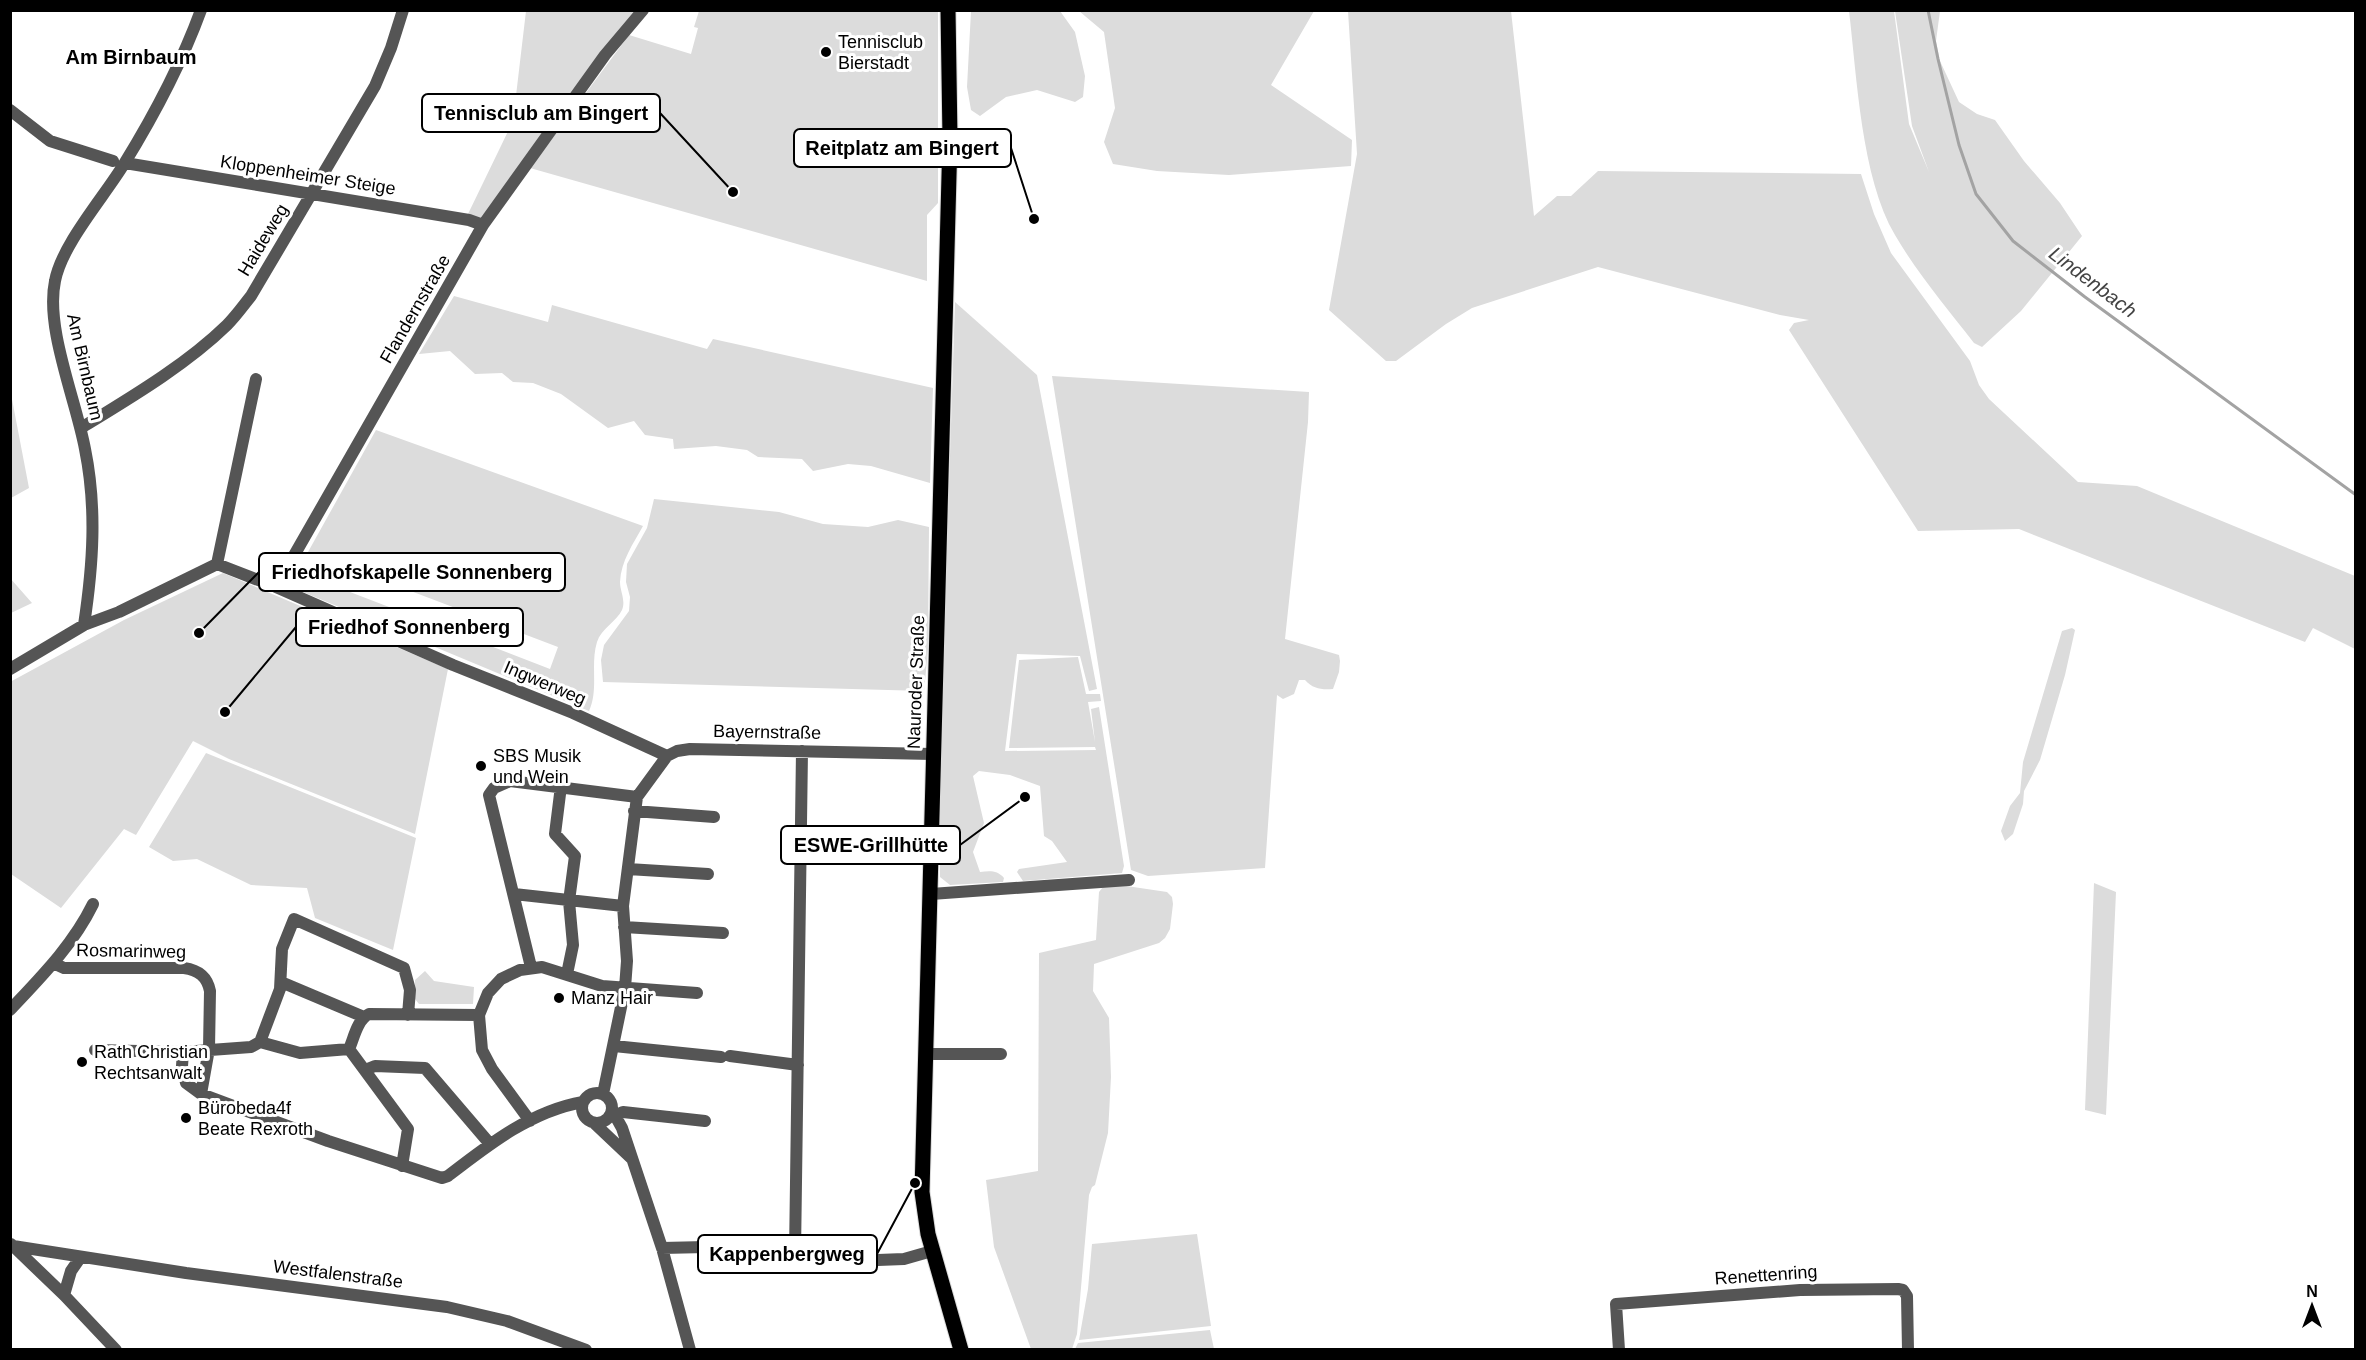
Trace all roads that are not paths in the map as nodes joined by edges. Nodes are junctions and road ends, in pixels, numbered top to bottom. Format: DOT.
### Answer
graph roads {
  1 [pos="201,10"];
  2 [pos="403,10"];
  3 [pos="643,10"];
  4 [pos="948,10"];
  5 [pos="10,110"];
  6 [pos="119,162"];
  7 [pos="312,193"];
  8 [pos="483,225"];
  9 [pos="256,379"];
  10 [pos="81,428"];
  11 [pos="218,564"];
  12 [pos="276,587"];
  13 [pos="84,625"];
  14 [pos="10,669"];
  15 [pos="802,751"];
  16 [pos="933,754"];
  17 [pos="667,756"];
  18 [pos="561,786"];
  19 [pos="637,797"];
  20 [pos="634,811"];
  21 [pos="714,817"];
  22 [pos="628,869"];
  23 [pos="708,874"];
  24 [pos="1129,880"];
  25 [pos="514,894"];
  26 [pos="931,894"];
  27 [pos="569,901"];
  28 [pos="93,904"];
  29 [pos="623,906"];
  30 [pos="624,927"];
  31 [pos="723,933"];
  32 [pos="53,963"];
  33 [pos="531,967"];
  34 [pos="567,974"];
  35 [pos="281,982"];
  36 [pos="625,988"];
  37 [pos="697,993"];
  38 [pos="10,1010"];
  39 [pos="408,1015"];
  40 [pos="478,1015"];
  41 [pos="364,1017"];
  42 [pos="260,1042"];
  43 [pos="614,1046"];
  44 [pos="209,1049"];
  45 [pos="349,1049"];
  46 [pos="95,1050"];
  47 [pos="183,1052"];
  48 [pos="927,1054"];
  49 [pos="1001,1054"];
  50 [pos="798,1065"];
  51 [pos="365,1070"];
  52 [pos="201,1094"];
  53 [pos="603,1094"];
  54 [pos="583,1102"];
  55 [pos="614,1112"];
  56 [pos="530,1121"];
  57 [pos="705,1121"];
  58 [pos="594,1123"];
  59 [pos="490,1144"];
  60 [pos="632,1159"];
  61 [pos="402,1166"];
  62 [pos="12,1245"];
  63 [pos="662,1248"];
  64 [pos="932,1251"];
  65 [pos="795,1254"];
  66 [pos="80,1258"];
  67 [pos="64,1295"];
  68 [pos="116,1350"];
  69 [pos="586,1350"];
  70 [pos="690,1350"];
  71 [pos="962,1350"];
  72 [pos="1619,1350"];
  73 [pos="1908,1350"];
  1 -- 6 [label="street, Am Birnbaum"];
  2 -- 7 [label="street, Haideweg"];
  3 -- 8 [label="street, Flandernstraße"];
  4 -- 16 [label="main road, Nauroder Straße"];
  5 -- 6 [label="street, Kloppenheimer Steige"];
  6 -- 7 [label="street, Kloppenheimer Steige"];
  6 -- 10 [label="street, Am Birnbaum"];
  7 -- 8 [label="street, Kloppenheimer Steige"];
  7 -- 10 [label="street, Haideweg"];
  8 -- 12 [label="street, Flandernstraße"];
  9 -- 11 [label="street"];
  10 -- 13 [label="street, Am Birnbaum"];
  11 -- 12 [label="street"];
  11 -- 13 [label="street"];
  12 -- 17 [label="street, Ingwerweg"];
  13 -- 14 [label="street"];
  15 -- 16 [label="street, Bayernstraße"];
  15 -- 17 [label="street, Bayernstraße"];
  15 -- 50 [label="street"];
  16 -- 26 [label="main road, Nauroder Straße"];
  17 -- 19 [label="street"];
  18 -- 19 [label="street"];
  18 -- 25 [label="street"];
  18 -- 27 [label="street"];
  19 -- 20 [label="street"];
  20 -- 21 [label="street"];
  20 -- 22 [label="street"];
  22 -- 23 [label="street"];
  22 -- 29 [label="street"];
  24 -- 26 [label="street"];
  25 -- 27 [label="street"];
  25 -- 33 [label="street"];
  26 -- 48 [label="main road, Nauroder Straße"];
  27 -- 29 [label="street"];
  27 -- 34 [label="street"];
  28 -- 32 [label="street"];
  29 -- 30 [label="street"];
  30 -- 31 [label="street"];
  30 -- 36 [label="street"];
  32 -- 38 [label="street"];
  32 -- 44 [label="street, Rosmarinweg"];
  33 -- 34 [label="street"];
  33 -- 40 [label="street"];
  34 -- 36 [label="street"];
  35 -- 39 [label="street"];
  35 -- 41 [label="street"];
  35 -- 42 [label="street"];
  36 -- 37 [label="street"];
  36 -- 43 [label="street"];
  39 -- 40 [label="street"];
  39 -- 41 [label="street"];
  40 -- 56 [label="street"];
  41 -- 45 [label="street"];
  42 -- 44 [label="street"];
  42 -- 45 [label="street"];
  43 -- 50 [label="street"];
  43 -- 53 [label="street"];
  44 -- 47 [label="street"];
  44 -- 52 [label="street"];
  45 -- 51 [label="street"];
  46 -- 47 [label="street"];
  47 -- 52 [label="street"];
  48 -- 49 [label="street"];
  48 -- 64 [label="main road, Nauroder Straße"];
  50 -- 65 [label="street"];
  51 -- 59 [label="street"];
  51 -- 61 [label="street"];
  52 -- 61 [label="street"];
  53 -- 54 [label="street"];
  53 -- 55 [label="street"];
  54 -- 56 [label="street"];
  54 -- 58 [label="street"];
  55 -- 57 [label="street"];
  55 -- 58 [label="street"];
  55 -- 60 [label="street"];
  56 -- 59 [label="street"];
  58 -- 60 [label="street"];
  59 -- 61 [label="street"];
  60 -- 63 [label="street"];
  62 -- 66 [label="street, Westfalenstraße"];
  62 -- 67 [label="street"];
  63 -- 65 [label="street"];
  63 -- 70 [label="street"];
  64 -- 65 [label="street"];
  64 -- 71 [label="main road, Nauroder Straße"];
  66 -- 67 [label="street"];
  66 -- 69 [label="street, Westfalenstraße"];
  67 -- 68 [label="street"];
  72 -- 73 [label="street, Renettenring"];
}
